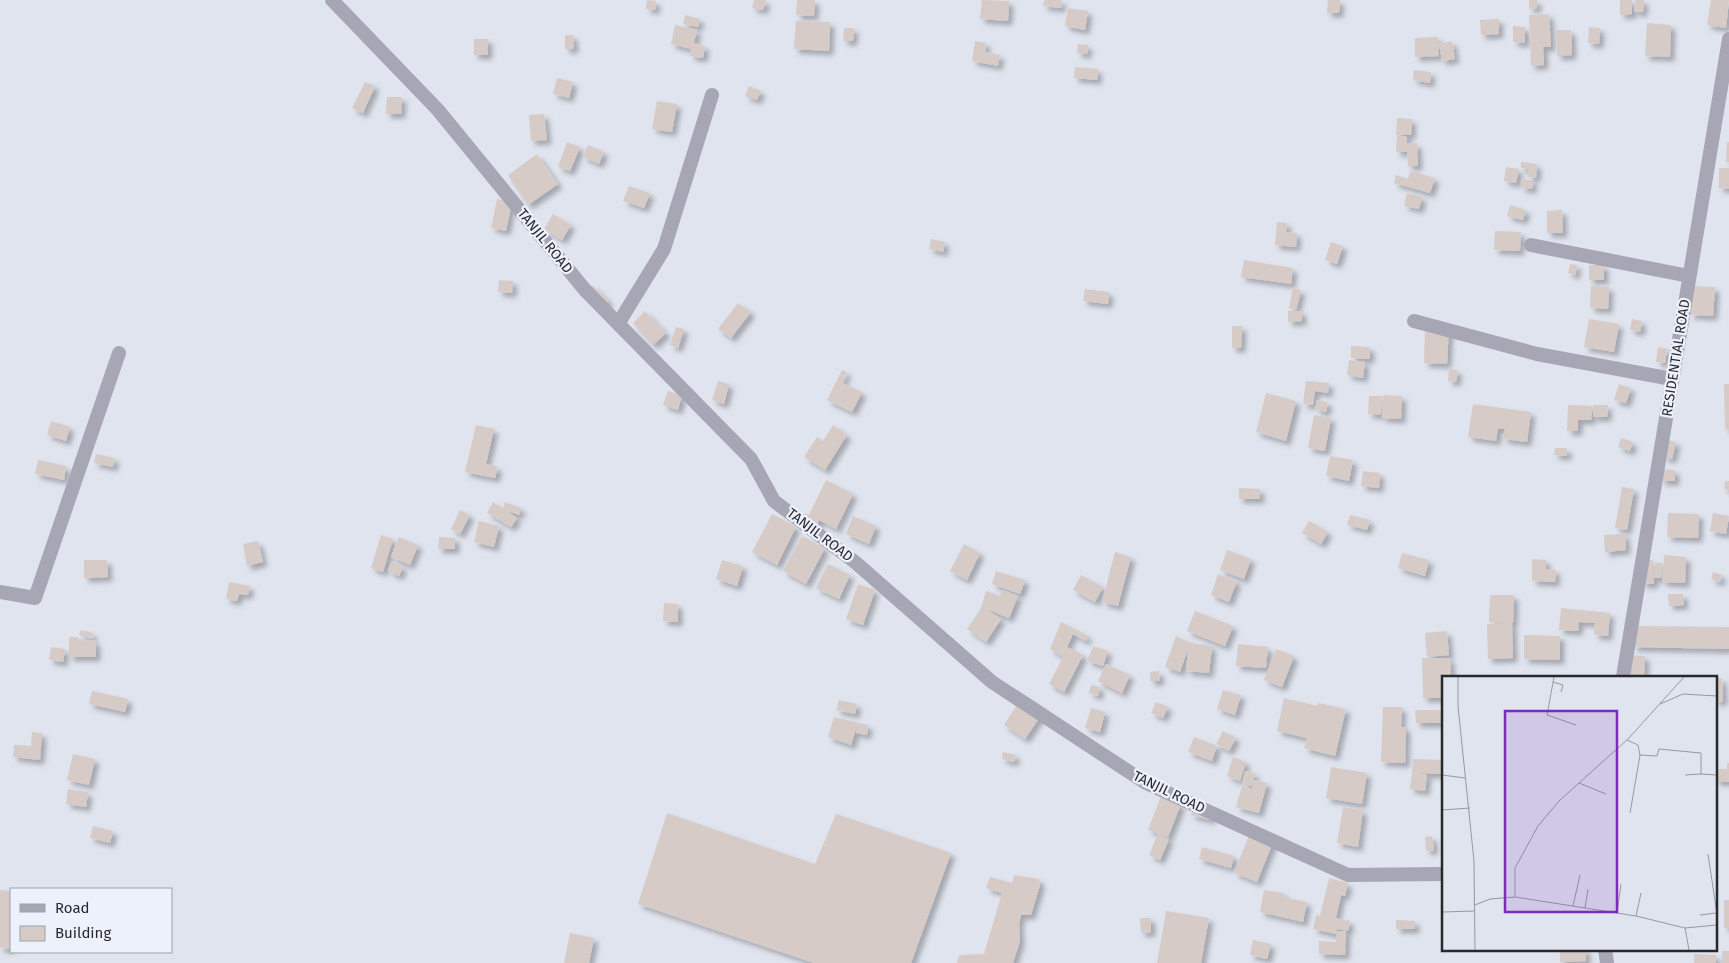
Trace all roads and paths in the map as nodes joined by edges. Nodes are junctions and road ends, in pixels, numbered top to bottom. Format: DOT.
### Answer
graph roads {
  1 [pos="332,0"];
  2 [pos="1729,39"];
  3 [pos="712,95"];
  4 [pos="1531,245"];
  5 [pos="1689,276"];
  6 [pos="1414,321"];
  7 [pos="618,324"];
  8 [pos="119,353"];
  9 [pos="1672,379"];
  10 [pos="0,592"];
  11 [pos="1623,676"];
  12 [pos="1442,874"];
  13 [pos="1605,950"];
  14 [pos="1606,963"];
  1 -- 7 [label="street, TANJIL ROAD"];
  2 -- 5 [label="street, RESIDENTIAL ROAD"];
  3 -- 7 [label="street"];
  4 -- 5 [label="street"];
  5 -- 9 [label="street, RESIDENTIAL ROAD"];
  6 -- 9 [label="street"];
  7 -- 12 [label="street, TANJIL ROAD"];
  8 -- 10 [label="street"];
  9 -- 11 [label="street, RESIDENTIAL ROAD"];
  13 -- 14 [label="street"];
}
